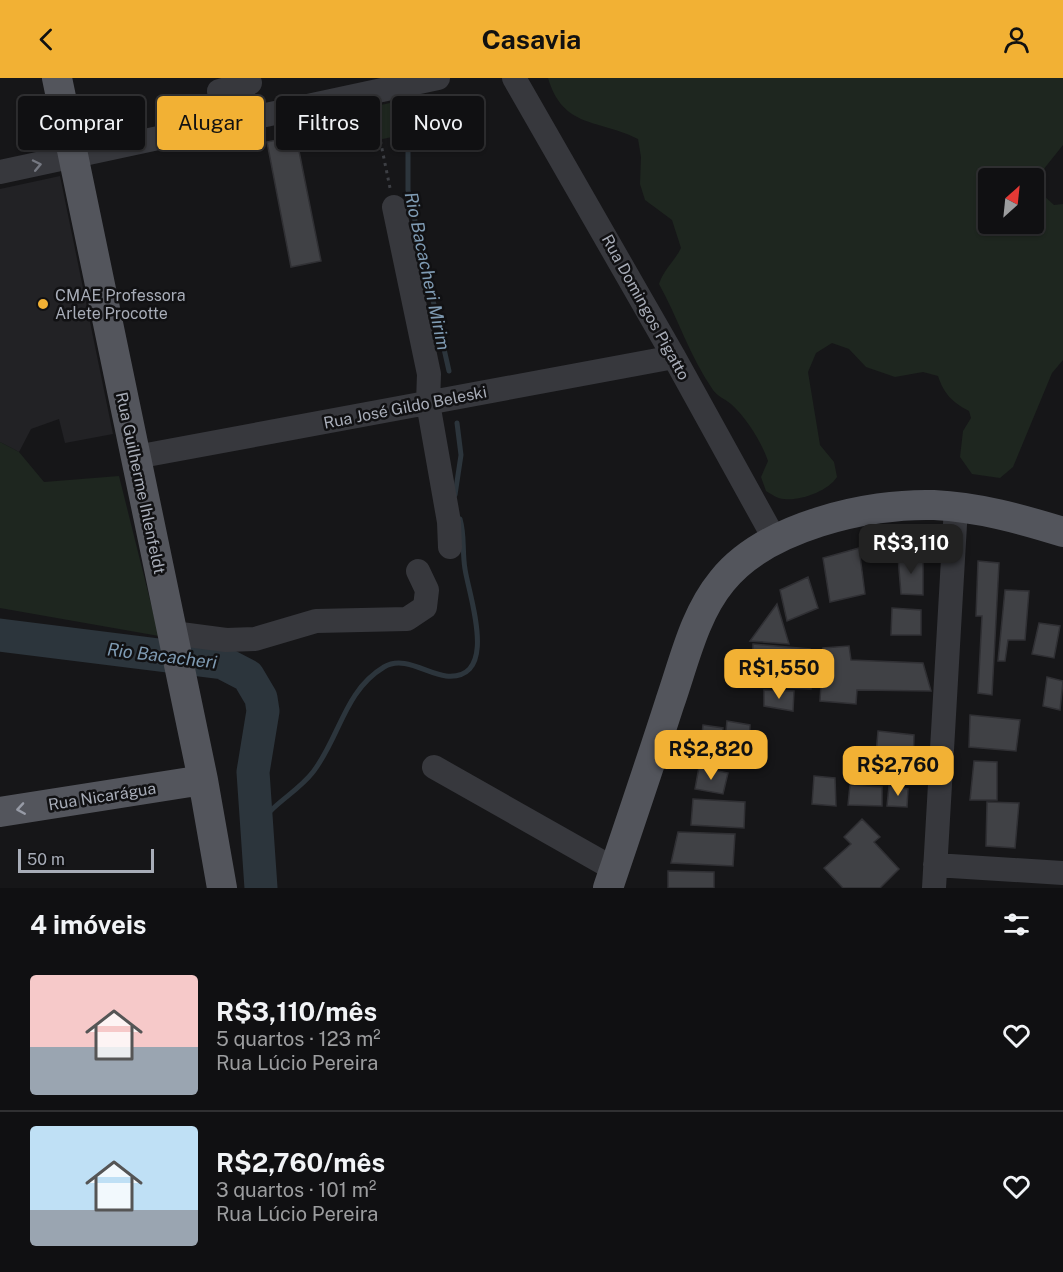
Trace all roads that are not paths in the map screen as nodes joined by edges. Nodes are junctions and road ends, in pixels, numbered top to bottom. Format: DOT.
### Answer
graph roads {
  1 [pos="57,78"];
  2 [pos="438,78"];
  3 [pos="514,78"];
  4 [pos="250,80"];
  5 [pos="376,85"];
  6 [pos="220,96"];
  7 [pos="253,96"];
  8 [pos="264,115"];
  9 [pos="157,139"];
  10 [pos="73,157"];
  11 [pos="0,172"];
  12 [pos="394,207"];
  13 [pos="674,357"];
  14 [pos="428,403"];
  15 [pos="136,457"];
  16 [pos="957,507"];
  17 [pos="1063,532"];
  18 [pos="774,538"];
  19 [pos="450,548"];
  20 [pos="418,571"];
  21 [pos="173,633"];
  22 [pos="434,767"];
  23 [pos="203,780"];
  24 [pos="0,812"];
  25 [pos="1063,873"];
  26 [pos="934,877"];
  27 [pos="611,878"];
  28 [pos="222,888"];
  1 -- 10 [label="main road, Rua Guilherme Ihlenfeldt"];
  2 -- 5 [label="street"];
  3 -- 13 [label="street, Rua Domingos Pigatto"];
  4 -- 6 [label="street"];
  4 -- 7 [label="street"];
  5 -- 8 [label="street"];
  9 -- 10 [label="street"];
  11 -- 10 [label="street, one-way"];
  10 -- 15 [label="main road, Rua Guilherme Ihlenfeldt"];
  12 -- 14 [label="street"];
  13 -- 14 [label="street, Rua José Gildo Beleski"];
  13 -- 18 [label="street, Rua Domingos Pigatto"];
  14 -- 15 [label="street, Rua José Gildo Beleski"];
  14 -- 19 [label="street"];
  15 -- 21 [label="main road, Rua Guilherme Ihlenfeldt"];
  16 -- 17 [label="main road"];
  16 -- 18 [label="main road"];
  16 -- 26 [label="street"];
  18 -- 27 [label="main road"];
  20 -- 21 [label="street"];
  21 -- 23 [label="main road, Rua Guilherme Ihlenfeldt"];
  22 -- 27 [label="street"];
  23 -- 24 [label="main road, Rua Nicarágua, one-way"];
  23 -- 28 [label="main road, Rua Guilherme Ihlenfeldt"];
  25 -- 26 [label="street"];
}
